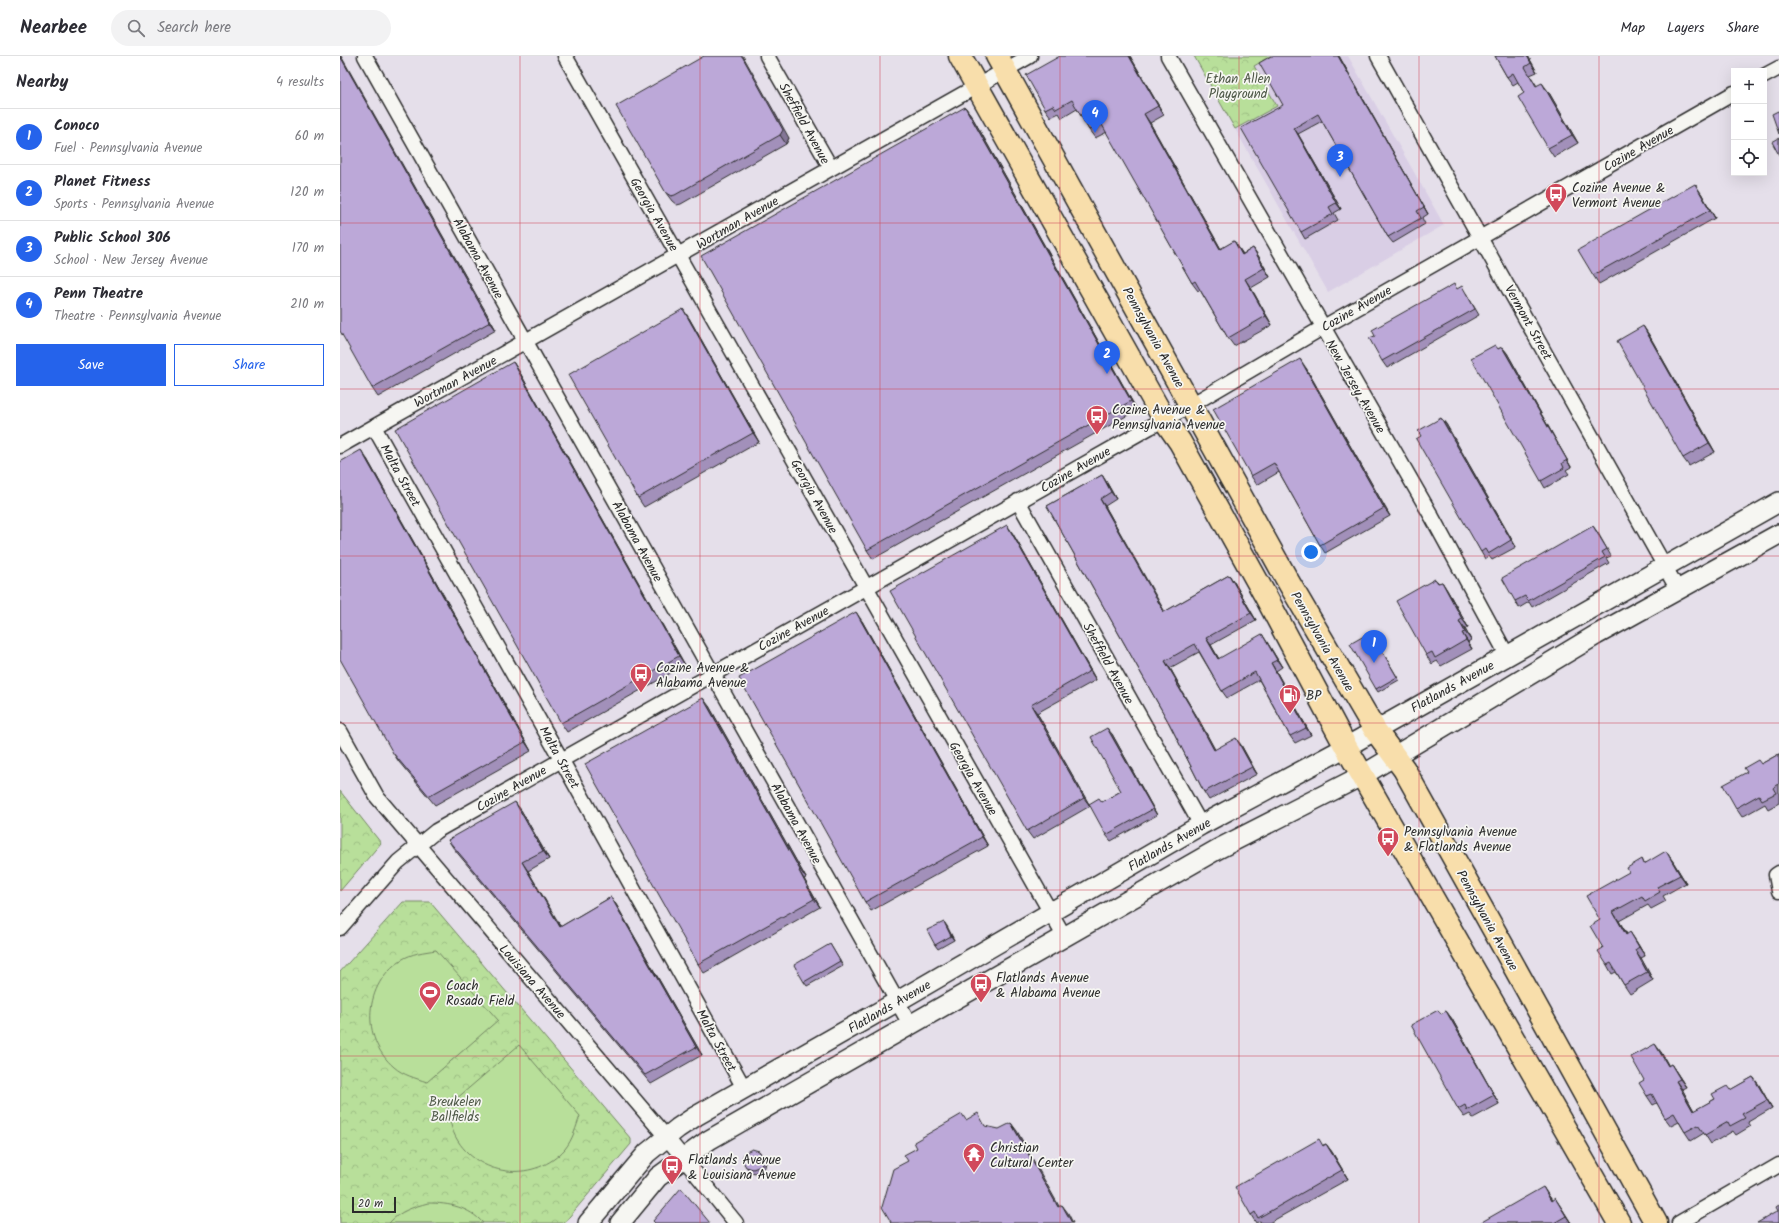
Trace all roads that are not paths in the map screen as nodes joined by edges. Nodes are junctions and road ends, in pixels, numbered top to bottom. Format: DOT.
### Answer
graph roads {
  1 [pos="365,56"];
  2 [pos="566,56"];
  3 [pos="767,56"];
  4 [pos="960,56"];
  5 [pos="1030,56"];
  6 [pos="1168,56"];
  7 [pos="1378,56"];
  8 [pos="1001,63"];
  9 [pos="1779,68"];
  10 [pos="1767,74"];
  11 [pos="977,86"];
  12 [pos="1731,95"];
  13 [pos="831,168"];
  14 [pos="1481,238"];
  15 [pos="678,255"];
  16 [pos="1322,328"];
  17 [pos="526,341"];
  18 [pos="1191,405"];
  19 [pos="1164,419"];
  20 [pos="374,427"];
  21 [pos="340,446"];
  22 [pos="1018,501"];
  23 [pos="1779,502"];
  24 [pos="1779,534"];
  25 [pos="1665,565"];
  26 [pos="866,587"];
  27 [pos="1678,590"];
  28 [pos="1507,655"];
  29 [pos="712,674"];
  30 [pos="1375,730"];
  31 [pos="340,731"];
  32 [pos="1346,746"];
  33 [pos="1395,756"];
  34 [pos="561,759"];
  35 [pos="1363,775"];
  36 [pos="1201,825"];
  37 [pos="416,845"];
  38 [pos="1779,873"];
  39 [pos="1779,890"];
  40 [pos="1050,912"];
  41 [pos="340,928"];
  42 [pos="1064,936"];
  43 [pos="898,1002"];
  44 [pos="911,1026"];
  45 [pos="744,1088"];
  46 [pos="667,1138"];
  47 [pos="683,1158"];
  48 [pos="1779,1165"];
  49 [pos="588,1223"];
  50 [pos="620,1223"];
  51 [pos="736,1223"];
  52 [pos="1619,1223"];
  53 [pos="1656,1223"];
  54 [pos="1679,1223"];
  1 -- 17 [label="street, Alabama Avenue"];
  2 -- 15 [label="street, Georgia Avenue"];
  3 -- 13 [label="street, Sheffield Avenue"];
  4 -- 11 [label="main road"];
  5 -- 8 [label="street, Wortman Avenue"];
  6 -- 16 [label="street, New Jersey Avenue"];
  7 -- 14 [label="street, Vermont Street"];
  8 -- 11 [label="street, Wortman Avenue"];
  8 -- 18 [label="main road, Pennsylvania Avenue"];
  9 -- 10 [label="street"];
  11 -- 13 [label="street, Wortman Avenue"];
  11 -- 19 [label="main road"];
  12 -- 14 [label="street, Cozine Avenue"];
  13 -- 15 [label="street, Wortman Avenue"];
  14 -- 16 [label="street, Cozine Avenue"];
  14 -- 25 [label="street, Vermont Street"];
  15 -- 17 [label="street, Wortman Avenue"];
  15 -- 26 [label="street, Georgia Avenue"];
  16 -- 18 [label="street, Cozine Avenue"];
  16 -- 28 [label="street, New Jersey Avenue"];
  17 -- 20 [label="street, Wortman Avenue"];
  17 -- 29 [label="street, Alabama Avenue"];
  18 -- 19 [label="street, Cozine Avenue"];
  18 -- 30 [label="main road, Pennsylvania Avenue"];
  19 -- 22 [label="street, Cozine Avenue"];
  19 -- 32 [label="main road"];
  20 -- 21 [label="street, Wortman Avenue"];
  20 -- 34 [label="street, Malta Street"];
  22 -- 26 [label="street, Cozine Avenue"];
  22 -- 36 [label="street, Sheffield Avenue"];
  23 -- 25 [label="main road, Flatlands Avenue"];
  24 -- 27 [label="main road, Flatlands Avenue"];
  25 -- 27 [label="street, Vermont Street"];
  25 -- 28 [label="main road, Flatlands Avenue"];
  26 -- 29 [label="street, Cozine Avenue"];
  26 -- 40 [label="street, Georgia Avenue"];
  27 -- 33 [label="main road, Flatlands Avenue"];
  28 -- 30 [label="main road, Flatlands Avenue"];
  29 -- 34 [label="street, Cozine Avenue"];
  29 -- 43 [label="street, Alabama Avenue"];
  30 -- 32 [label="main road, Flatlands Avenue"];
  30 -- 33 [label="main road, Pennsylvania Avenue"];
  31 -- 37 [label="street, Louisiana Avenue"];
  32 -- 35 [label="main road"];
  32 -- 36 [label="main road, Flatlands Avenue"];
  33 -- 35 [label="main road, Flatlands Avenue"];
  33 -- 53 [label="main road, Pennsylvania Avenue"];
  34 -- 37 [label="street, Cozine Avenue"];
  34 -- 45 [label="street, Malta Street"];
  35 -- 42 [label="main road, Flatlands Avenue"];
  35 -- 52 [label="main road"];
  36 -- 40 [label="main road, Flatlands Avenue"];
  37 -- 41 [label="street, Cozine Avenue"];
  37 -- 46 [label="street, Louisiana Avenue"];
  38 -- 39 [label="street"];
  40 -- 42 [label="street, Georgia Avenue"];
  40 -- 43 [label="main road, Flatlands Avenue"];
  42 -- 44 [label="main road, Flatlands Avenue"];
  43 -- 44 [label="street, Alabama Avenue"];
  43 -- 45 [label="main road, Flatlands Avenue"];
  44 -- 47 [label="main road, Flatlands Avenue"];
  45 -- 46 [label="main road, Flatlands Avenue"];
  46 -- 47 [label="street, Louisiana Avenue"];
  46 -- 49 [label="main road, Flatlands Avenue"];
  47 -- 50 [label="main road, Flatlands Avenue"];
  47 -- 51 [label="street, Louisiana Avenue"];
  48 -- 54 [label="street"];
}
